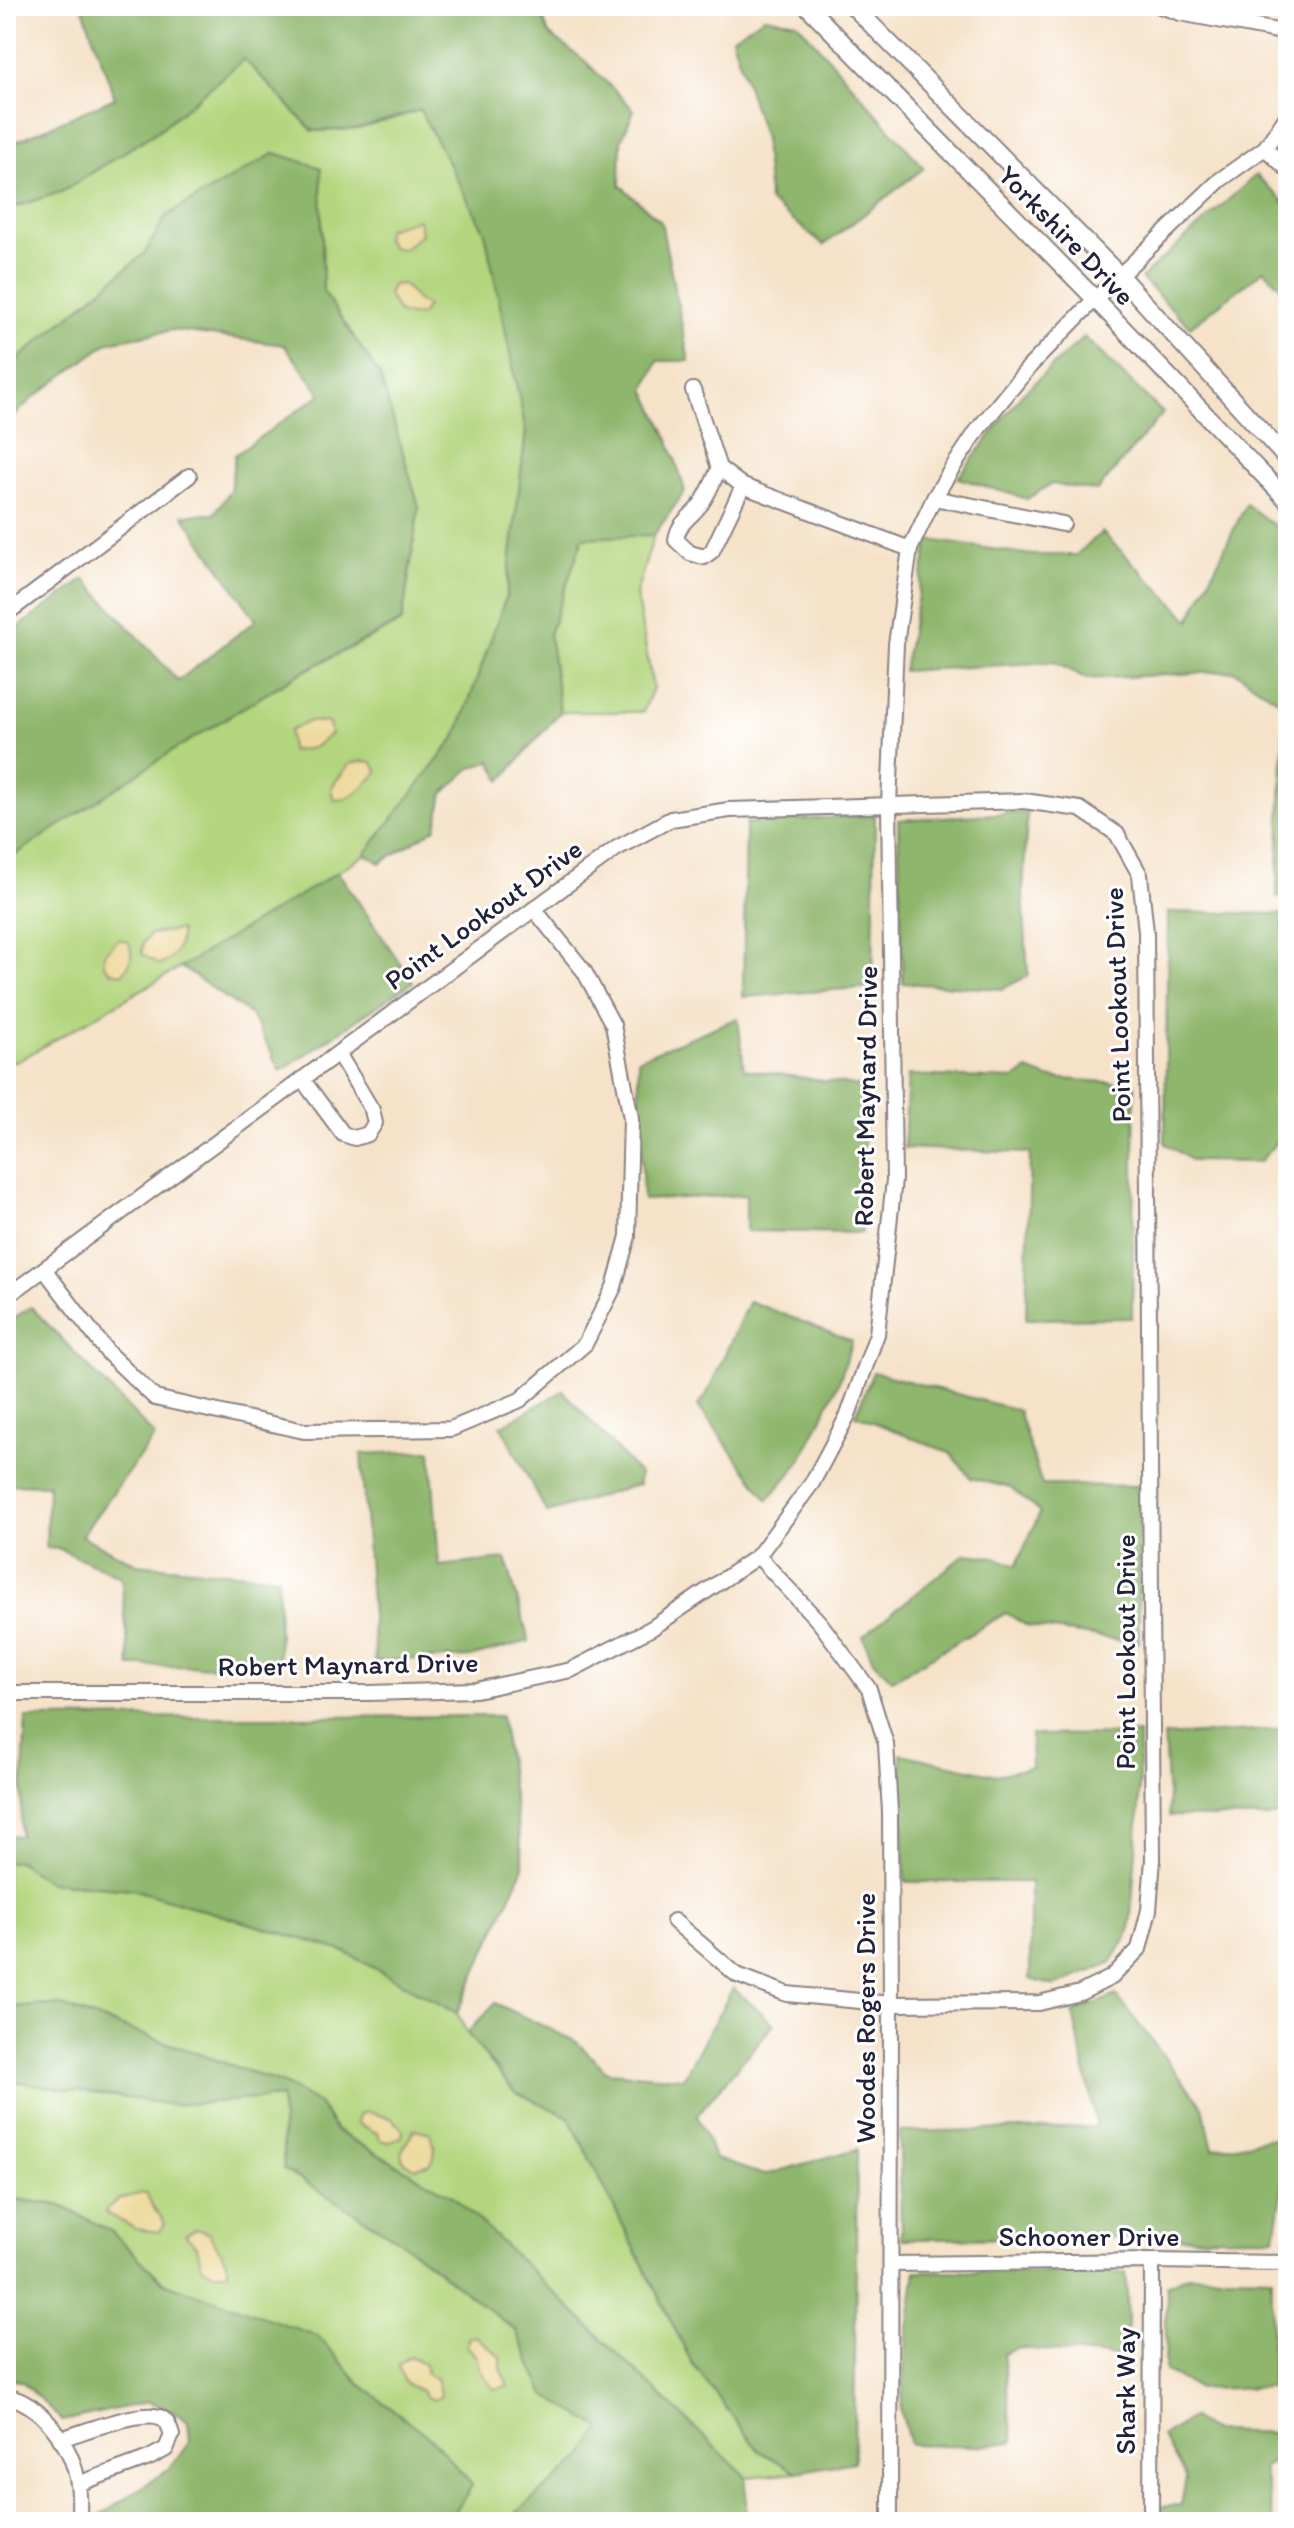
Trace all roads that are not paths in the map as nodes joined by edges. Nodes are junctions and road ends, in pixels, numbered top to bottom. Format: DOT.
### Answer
graph roads {
  1 [pos="807,6"];
  2 [pos="853,6"];
  3 [pos="1160,6"];
  4 [pos="1288,33"];
  5 [pos="1288,115"];
  6 [pos="1265,148"];
  7 [pos="1288,170"];
  8 [pos="1119,275"];
  9 [pos="1095,299"];
  10 [pos="693,390"];
  11 [pos="1288,460"];
  12 [pos="719,468"];
  13 [pos="189,476"];
  14 [pos="743,486"];
  15 [pos="934,498"];
  16 [pos="1288,501"];
  17 [pos="1063,524"];
  18 [pos="910,549"];
  19 [pos="6,614"];
  20 [pos="889,804"];
  21 [pos="534,909"];
  22 [pos="338,1053"];
  23 [pos="302,1079"];
  24 [pos="44,1269"];
  25 [pos="6,1297"];
  26 [pos="758,1556"];
  27 [pos="6,1693"];
  28 [pos="674,1921"];
  29 [pos="891,2004"];
  30 [pos="1152,2261"];
  31 [pos="1288,2263"];
  32 [pos="891,2264"];
  33 [pos="6,2396"];
  34 [pos="60,2439"];
  35 [pos="78,2484"];
  36 [pos="79,2522"];
  37 [pos="890,2522"];
  38 [pos="1151,2522"];
  1 -- 9 [label="street, Yorkshire Drive"];
  2 -- 8 [label="street, Yorkshire Drive"];
  3 -- 4 [label="street"];
  5 -- 6 [label="street, Robert Maynard Drive"];
  6 -- 7 [label="street"];
  6 -- 8 [label="street, Robert Maynard Drive"];
  8 -- 9 [label="street, Robert Maynard Drive"];
  8 -- 11 [label="street, Yorkshire Drive"];
  9 -- 15 [label="street, Robert Maynard Drive"];
  9 -- 16 [label="street, Yorkshire Drive"];
  10 -- 12 [label="street"];
  12 -- 14 [label="street"];
  12 -- 14 [label="street"];
  13 -- 19 [label="street"];
  14 -- 18 [label="street"];
  15 -- 17 [label="street"];
  15 -- 18 [label="street, Robert Maynard Drive"];
  18 -- 20 [label="street, Robert Maynard Drive"];
  20 -- 21 [label="street, Point Lookout Drive"];
  20 -- 26 [label="street, Robert Maynard Drive"];
  20 -- 29 [label="street, Point Lookout Drive"];
  21 -- 22 [label="street, Point Lookout Drive"];
  21 -- 24 [label="street"];
  22 -- 23 [label="street, Point Lookout Drive"];
  22 -- 23 [label="street"];
  23 -- 24 [label="street, Point Lookout Drive"];
  24 -- 25 [label="street, Point Lookout Drive"];
  26 -- 27 [label="street, Robert Maynard Drive"];
  26 -- 29 [label="street, Woodes Rogers Drive"];
  28 -- 29 [label="street, Point Lookout Drive"];
  29 -- 32 [label="street, Woodes Rogers Drive"];
  30 -- 31 [label="street, Schooner Drive"];
  30 -- 32 [label="street, Schooner Drive"];
  30 -- 38 [label="street, Shark Way"];
  32 -- 37 [label="street, Woodes Rogers Drive"];
  33 -- 34 [label="street"];
  34 -- 35 [label="street"];
  34 -- 35 [label="street"];
  35 -- 36 [label="street"];
}
